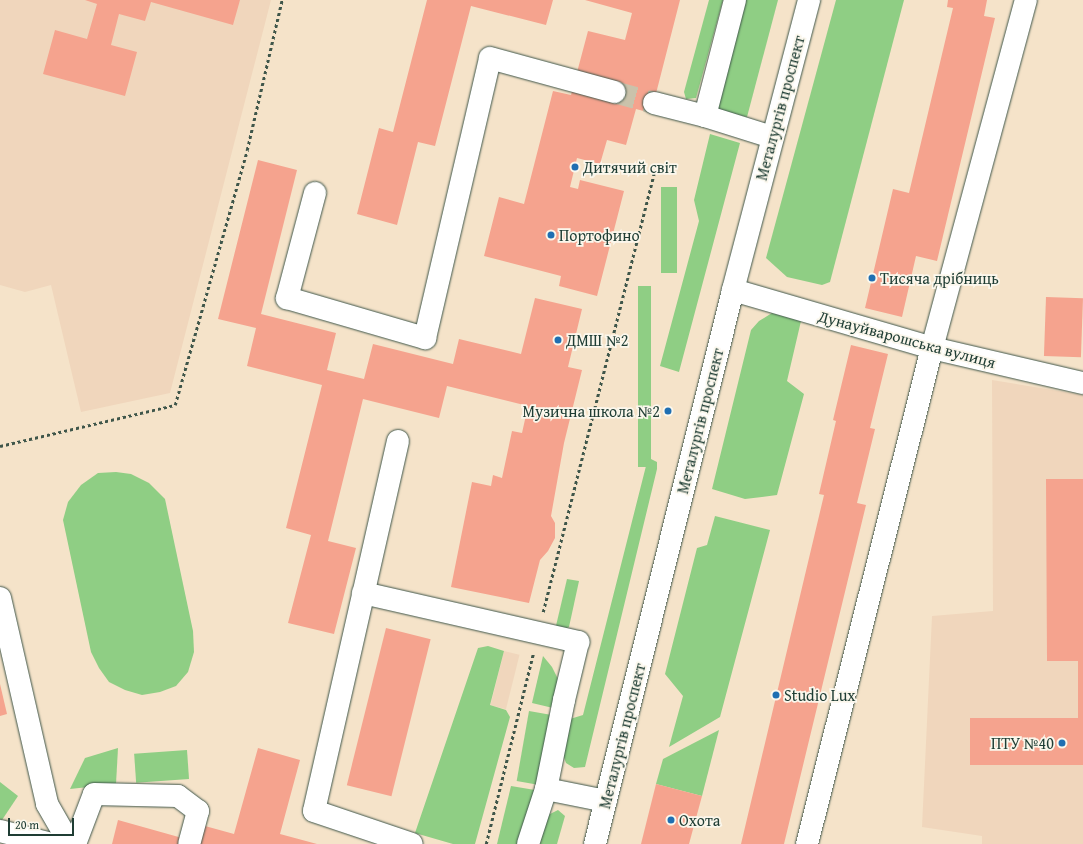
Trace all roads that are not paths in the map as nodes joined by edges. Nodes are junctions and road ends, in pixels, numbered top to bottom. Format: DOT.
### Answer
graph roads {
  1 [pos="735,0"];
  2 [pos="809,0"];
  3 [pos="1026,0"];
  4 [pos="614,92"];
  5 [pos="654,103"];
  6 [pos="705,116"];
  7 [pos="772,137"];
  8 [pos="315,193"];
  9 [pos="733,290"];
  10 [pos="932,348"];
  11 [pos="1083,383"];
  12 [pos="398,441"];
  13 [pos="363,593"];
  14 [pos="0,598"];
  15 [pos="546,789"];
  16 [pos="606,801"];
  17 [pos="0,831"];
  18 [pos="52,844"];
  19 [pos="70,844"];
  20 [pos="75,844"];
  21 [pos="189,844"];
  22 [pos="412,844"];
  23 [pos="528,844"];
  24 [pos="596,844"];
  25 [pos="807,844"];
  1 -- 6 [label="street"];
  2 -- 7 [label="street, Металургів проспект"];
  3 -- 10 [label="street"];
  4 -- 8 [label="street"];
  5 -- 6 [label="street"];
  6 -- 7 [label="street"];
  7 -- 9 [label="street, Металургів проспект"];
  9 -- 10 [label="street, Дунауйварошська вулиця"];
  9 -- 16 [label="street, Металургів проспект"];
  10 -- 11 [label="street, Дунауйварошська вулиця"];
  10 -- 25 [label="street"];
  12 -- 13 [label="street"];
  13 -- 15 [label="street"];
  13 -- 22 [label="street"];
  14 -- 19 [label="street"];
  15 -- 16 [label="street"];
  15 -- 23 [label="street"];
  16 -- 24 [label="street, Металургів проспект"];
  17 -- 18 [label="street"];
  20 -- 21 [label="street"];
}
